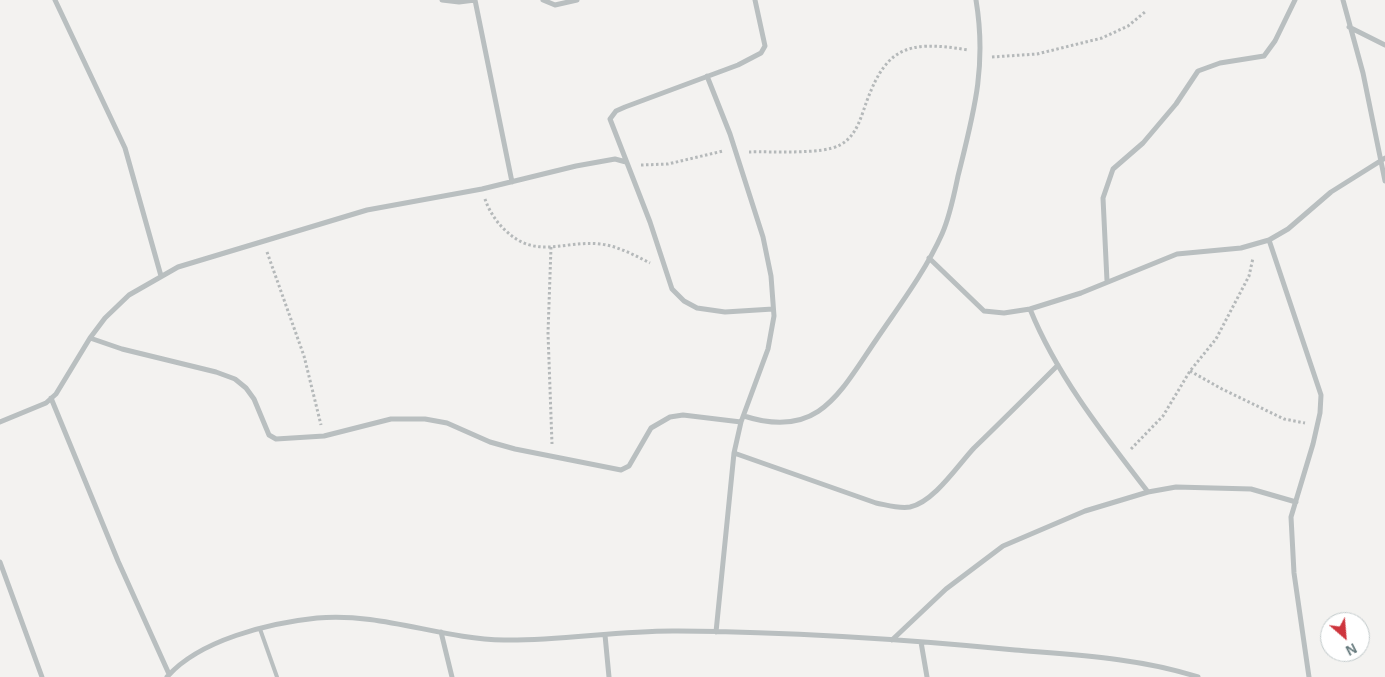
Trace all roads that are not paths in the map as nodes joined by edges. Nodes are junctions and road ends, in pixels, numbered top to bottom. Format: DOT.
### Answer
graph roads {
  1 [pos="55,0"];
  2 [pos="442,0"];
  3 [pos="475,0"];
  4 [pos="543,0"];
  5 [pos="577,0"];
  6 [pos="755,0"];
  7 [pos="976,0"];
  8 [pos="1295,0"];
  9 [pos="1343,0"];
  10 [pos="1349,27"];
  11 [pos="1385,45"];
  12 [pos="707,76"];
  13 [pos="1383,160"];
  14 [pos="627,164"];
  15 [pos="1385,181"];
  16 [pos="512,182"];
  17 [pos="1269,240"];
  18 [pos="929,258"];
  19 [pos="161,276"];
  20 [pos="1107,281"];
  21 [pos="1030,309"];
  22 [pos="773,310"];
  23 [pos="90,338"];
  24 [pos="1058,365"];
  25 [pos="51,398"];
  26 [pos="744,416"];
  27 [pos="0,422"];
  28 [pos="741,422"];
  29 [pos="734,452"];
  30 [pos="1148,492"];
  31 [pos="1296,502"];
  32 [pos="0,562"];
  33 [pos="260,629"];
  34 [pos="441,632"];
  35 [pos="716,632"];
  36 [pos="605,635"];
  37 [pos="892,640"];
  38 [pos="921,642"];
  39 [pos="168,676"];
  40 [pos="42,677"];
  41 [pos="277,677"];
  42 [pos="452,677"];
  43 [pos="609,677"];
  44 [pos="927,677"];
  45 [pos="1198,677"];
  46 [pos="1310,677"];
  1 -- 19 [label="street"];
  2 -- 3 [label="street"];
  3 -- 16 [label="street"];
  4 -- 5 [label="street"];
  6 -- 12 [label="street"];
  7 -- 18 [label="street"];
  8 -- 20 [label="street"];
  9 -- 10 [label="street"];
  10 -- 11 [label="street"];
  10 -- 13 [label="street"];
  12 -- 14 [label="street"];
  12 -- 22 [label="street"];
  13 -- 15 [label="street"];
  13 -- 17 [label="street"];
  14 -- 16 [label="street"];
  14 -- 22 [label="street"];
  16 -- 19 [label="street"];
  17 -- 20 [label="street"];
  17 -- 31 [label="street"];
  18 -- 21 [label="street"];
  18 -- 26 [label="street"];
  19 -- 23 [label="street"];
  20 -- 21 [label="street"];
  21 -- 24 [label="street"];
  22 -- 26 [label="street"];
  23 -- 25 [label="street"];
  23 -- 28 [label="street"];
  24 -- 29 [label="street"];
  24 -- 30 [label="street"];
  25 -- 27 [label="street"];
  25 -- 39 [label="street"];
  26 -- 28 [label="street"];
  28 -- 29 [label="street"];
  29 -- 35 [label="street"];
  30 -- 31 [label="street"];
  30 -- 37 [label="street"];
  31 -- 46 [label="street"];
  32 -- 40 [label="street"];
  33 -- 34 [label="street"];
  33 -- 39 [label="street"];
  33 -- 41 [label="lane"];
  34 -- 36 [label="street"];
  34 -- 42 [label="street"];
  35 -- 36 [label="street"];
  35 -- 37 [label="street"];
  36 -- 43 [label="street"];
  37 -- 38 [label="street"];
  38 -- 44 [label="street"];
  38 -- 45 [label="street"];
}
